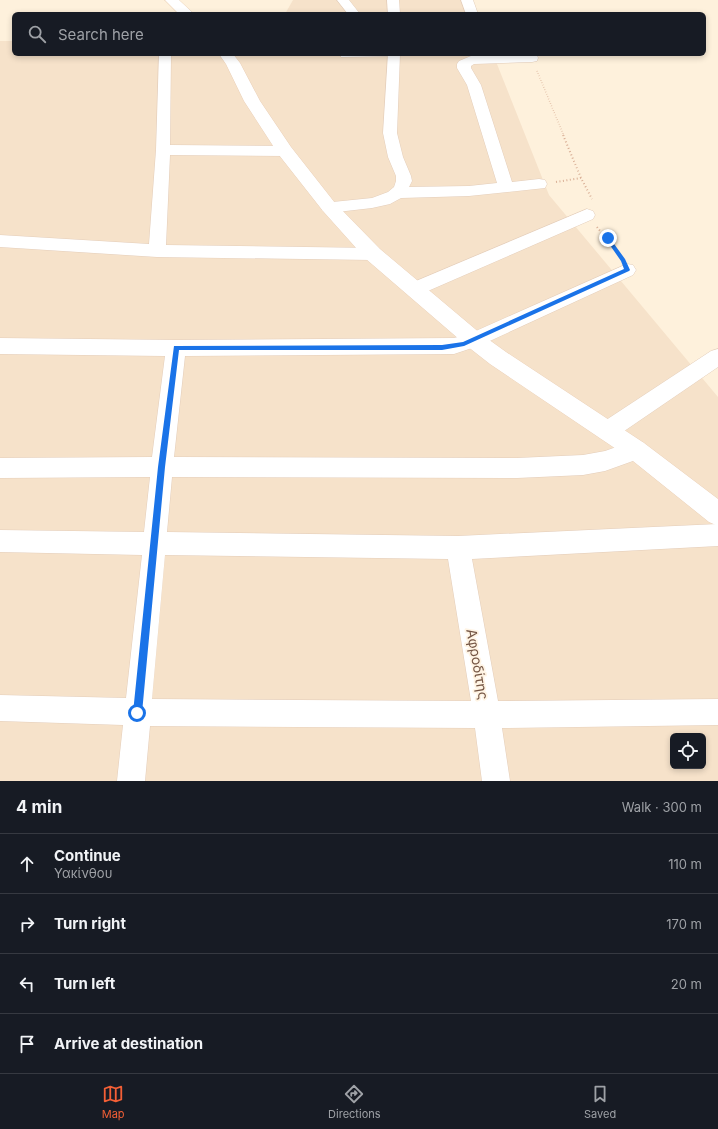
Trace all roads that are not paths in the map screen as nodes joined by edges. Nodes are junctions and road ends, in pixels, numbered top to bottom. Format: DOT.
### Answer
graph roads {
  1 [pos="172,0"];
  2 [pos="343,0"];
  3 [pos="393,0"];
  4 [pos="467,0"];
  5 [pos="185,12"];
  6 [pos="352,12"];
  7 [pos="394,12"];
  8 [pos="471,12"];
  9 [pos="165,56"];
  10 [pos="228,56"];
  11 [pos="394,56"];
  12 [pos="487,56"];
  13 [pos="532,58"];
  14 [pos="163,150"];
  15 [pos="285,151"];
  16 [pos="539,184"];
  17 [pos="506,188"];
  18 [pos="397,193"];
  19 [pos="330,207"];
  20 [pos="587,216"];
  21 [pos="0,242"];
  22 [pos="157,251"];
  23 [pos="373,254"];
  24 [pos="627,270"];
  25 [pos="415,289"];
  26 [pos="474,340"];
  27 [pos="0,346"];
  28 [pos="176,348"];
  29 [pos="718,357"];
  30 [pos="607,431"];
  31 [pos="636,450"];
  32 [pos="162,467"];
  33 [pos="0,468"];
  34 [pos="718,514"];
  35 [pos="718,535"];
  36 [pos="0,541"];
  37 [pos="154,543"];
  38 [pos="458,548"];
  39 [pos="0,708"];
  40 [pos="718,712"];
  41 [pos="137,713"];
  42 [pos="487,715"];
  43 [pos="131,781"];
  44 [pos="496,781"];
  1 -- 5 [label="street"];
  2 -- 6 [label="street"];
  3 -- 7 [label="street"];
  4 -- 8 [label="street"];
  9 -- 14 [label="street"];
  10 -- 15 [label="street"];
  11 -- 18 [label="street"];
  12 -- 13 [label="street"];
  12 -- 17 [label="street"];
  14 -- 15 [label="street"];
  14 -- 22 [label="street"];
  15 -- 19 [label="street"];
  16 -- 17 [label="street"];
  17 -- 18 [label="street"];
  18 -- 19 [label="street"];
  19 -- 23 [label="street"];
  20 -- 25 [label="street"];
  21 -- 22 [label="street"];
  22 -- 23 [label="street"];
  23 -- 25 [label="street"];
  24 -- 26 [label="street"];
  25 -- 26 [label="street"];
  26 -- 28 [label="street"];
  26 -- 30 [label="street"];
  27 -- 28 [label="street"];
  28 -- 32 [label="street"];
  29 -- 30 [label="street"];
  30 -- 31 [label="street"];
  31 -- 32 [label="street"];
  31 -- 34 [label="street"];
  32 -- 33 [label="street"];
  32 -- 37 [label="street"];
  35 -- 38 [label="street"];
  36 -- 37 [label="street"];
  37 -- 38 [label="street"];
  37 -- 41 [label="street"];
  38 -- 42 [label="street, Αφροδίτης"];
  39 -- 41 [label="street"];
  40 -- 42 [label="street"];
  41 -- 42 [label="street"];
  41 -- 43 [label="street"];
  42 -- 44 [label="street, Αφροδίτης"];
}
